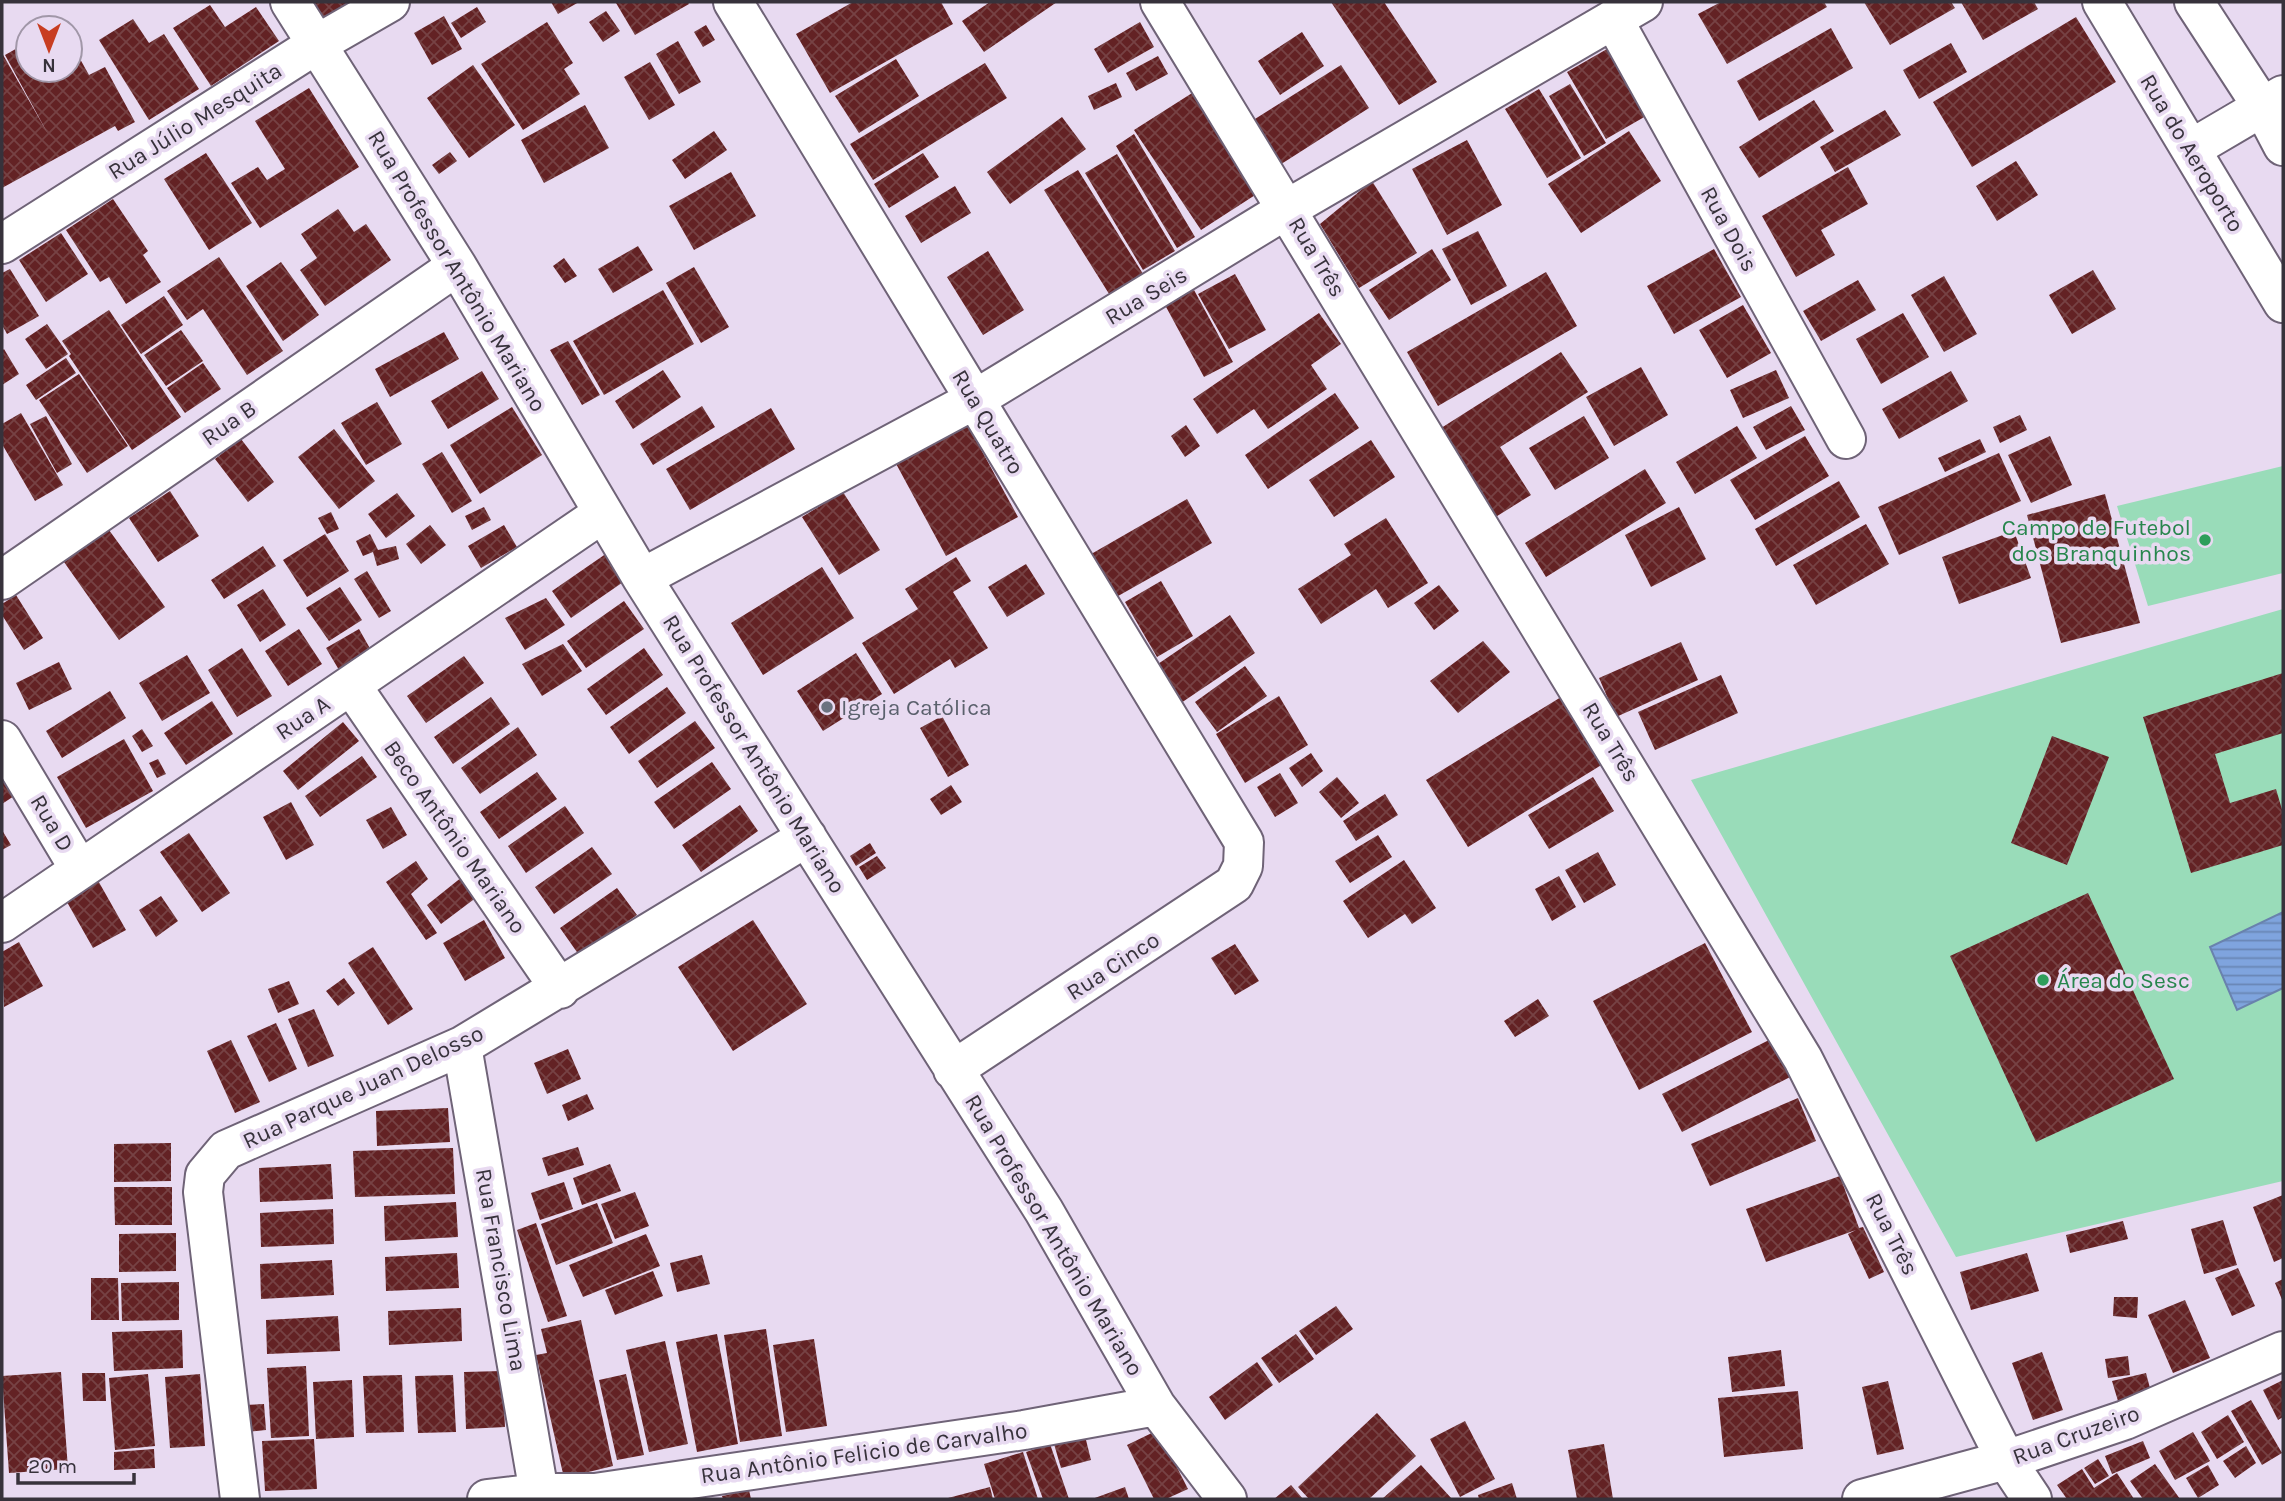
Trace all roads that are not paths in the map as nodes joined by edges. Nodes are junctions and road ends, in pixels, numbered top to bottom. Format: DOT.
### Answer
graph roads {
  1 [pos="290,2"];
  2 [pos="390,2"];
  3 [pos="733,2"];
  4 [pos="1160,2"];
  5 [pos="2102,2"];
  6 [pos="2194,2"];
  7 [pos="1628,10"];
  8 [pos="317,44"];
  9 [pos="2273,102"];
  10 [pos="2283,146"];
  11 [pos="2191,149"];
  12 [pos="1287,209"];
  13 [pos="2,244"];
  14 [pos="457,266"];
  15 [pos="2283,303"];
  16 [pos="974,400"];
  17 [pos="1846,439"];
  18 [pos="603,513"];
  19 [pos="642,578"];
  20 [pos="2,580"];
  21 [pos="351,685"];
  22 [pos="2,740"];
  23 [pos="807,837"];
  24 [pos="1244,842"];
  25 [pos="80,870"];
  26 [pos="2,923"];
  27 [pos="560,989"];
  28 [pos="463,1046"];
  29 [pos="953,1070"];
  30 [pos="2283,1352"];
  31 [pos="1156,1406"];
  32 [pos="2006,1461"];
  33 [pos="539,1493"];
  34 [pos="595,1496"];
  35 [pos="240,1499"];
  36 [pos="487,1499"];
  37 [pos="1227,1499"];
  38 [pos="1862,1499"];
  39 [pos="2032,1499"];
  1 -- 8 [label="street, Rua Professor Antônio Mariano"];
  2 -- 8 [label="street, Rua Júlio Mesquita"];
  3 -- 16 [label="street, Rua Quatro"];
  4 -- 12 [label="street, Rua Três"];
  5 -- 11 [label="street, Rua do Aeroporto"];
  6 -- 9 [label="street"];
  7 -- 12 [label="street, Rua Seis"];
  7 -- 17 [label="street, Rua Dois"];
  8 -- 13 [label="street, Rua Júlio Mesquita"];
  8 -- 14 [label="street, Rua Professor Antônio Mariano"];
  9 -- 10 [label="street"];
  9 -- 11 [label="street"];
  11 -- 15 [label="street, Rua do Aeroporto"];
  12 -- 16 [label="street, Rua Seis"];
  12 -- 32 [label="street, Rua Três"];
  14 -- 18 [label="street, Rua Professor Antônio Mariano"];
  14 -- 20 [label="street, Rua B"];
  16 -- 19 [label="street, Rua Seis"];
  16 -- 24 [label="street, Rua Quatro"];
  18 -- 19 [label="street, Rua Professor Antônio Mariano"];
  18 -- 21 [label="street, Rua A"];
  19 -- 23 [label="street, Rua Professor Antônio Mariano"];
  21 -- 25 [label="street, Rua A"];
  21 -- 27 [label="street, Beco Antônio Mariano"];
  22 -- 25 [label="street, Rua D"];
  23 -- 27 [label="street, Rua Parque Juan Delosso"];
  23 -- 29 [label="street, Rua Professor Antônio Mariano"];
  24 -- 29 [label="street, Rua Cinco"];
  25 -- 26 [label="street, Rua A"];
  27 -- 28 [label="street, Rua Parque Juan Delosso"];
  28 -- 33 [label="street, Rua Francisco Lima"];
  28 -- 35 [label="street, Rua Parque Juan Delosso"];
  29 -- 31 [label="street, Rua Professor Antônio Mariano"];
  30 -- 32 [label="street, Rua Cruzeiro"];
  31 -- 34 [label="street, Rua Antônio Felicio de Carvalho"];
  31 -- 37 [label="street, Rua Professor Antônio Mariano"];
  32 -- 38 [label="street, Rua Cruzeiro"];
  32 -- 39 [label="street, Rua Três"];
  33 -- 34 [label="street, Rua Antônio Felicio de Carvalho"];
  33 -- 36 [label="street, Rua Antônio Felicio de Carvalho"];
}
